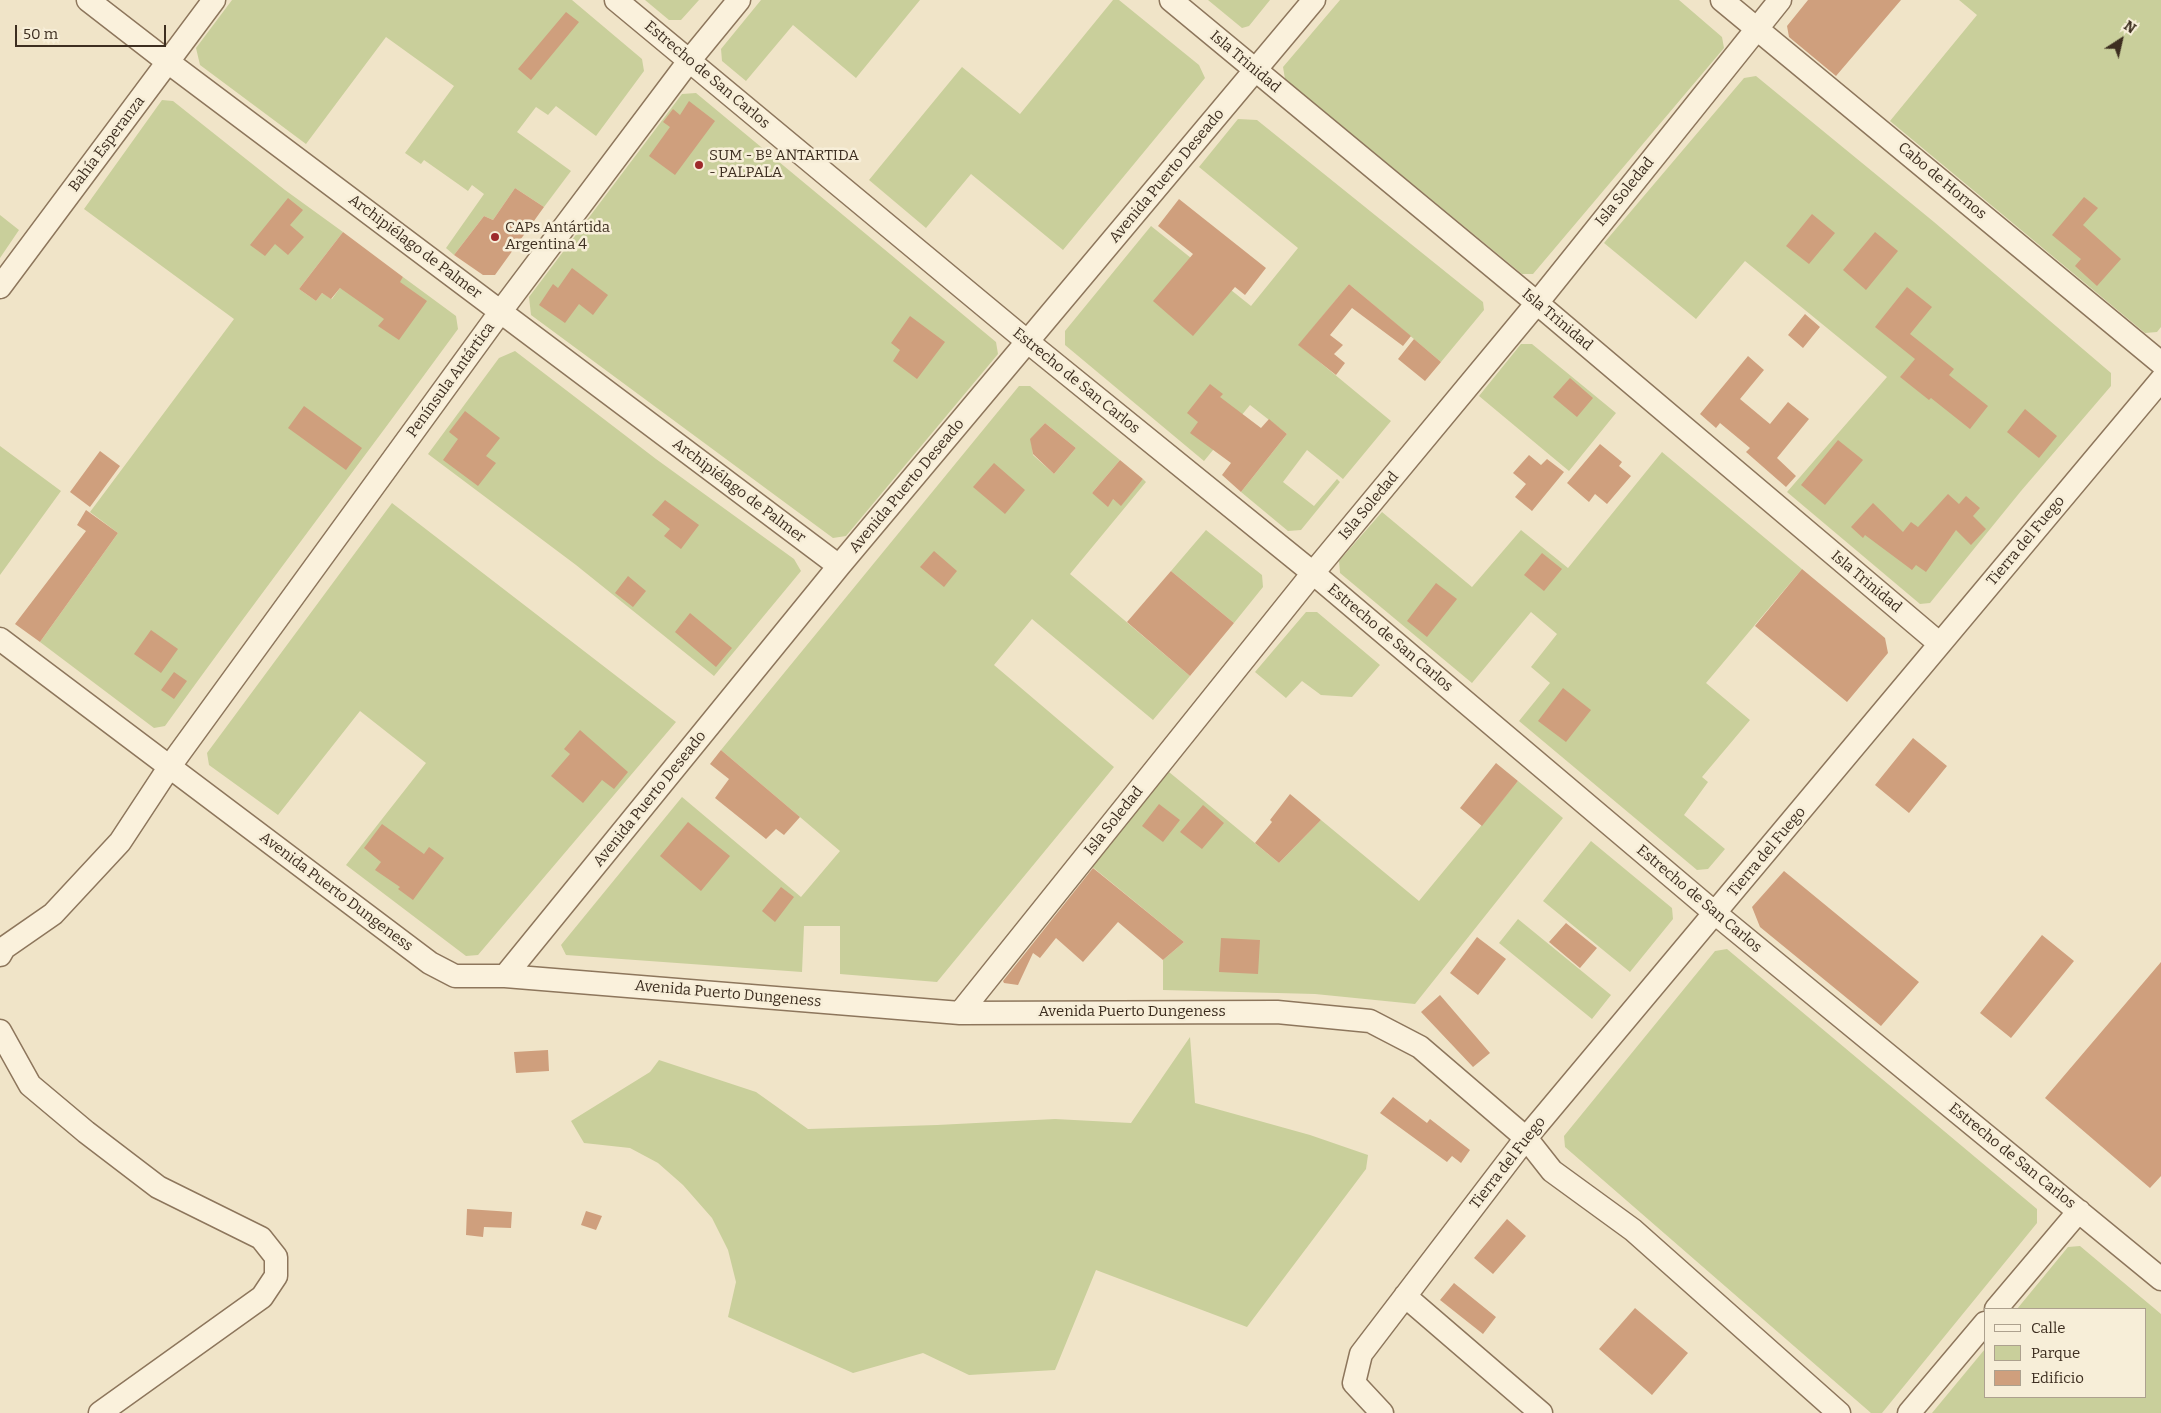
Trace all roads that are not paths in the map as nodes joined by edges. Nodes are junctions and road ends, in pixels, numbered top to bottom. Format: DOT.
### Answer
graph roads {
  1 [pos="88,0"];
  2 [pos="214,0"];
  3 [pos="616,0"];
  4 [pos="739,0"];
  5 [pos="1171,0"];
  6 [pos="1314,0"];
  7 [pos="1722,0"];
  8 [pos="1780,0"];
  9 [pos="1757,29"];
  10 [pos="689,61"];
  11 [pos="168,62"];
  12 [pos="1255,70"];
  13 [pos="0,287"];
  14 [pos="1537,303"];
  15 [pos="501,311"];
  16 [pos="1028,342"];
  17 [pos="2161,363"];
  18 [pos="2161,380"];
  19 [pos="839,566"];
  20 [pos="1313,574"];
  21 [pos="0,639"];
  22 [pos="1940,644"];
  23 [pos="170,766"];
  24 [pos="1716,914"];
  25 [pos="0,955"];
  26 [pos="505,976"];
  27 [pos="960,1013"];
  28 [pos="0,1031"];
  29 [pos="1526,1138"];
  30 [pos="2079,1211"];
  31 [pos="2161,1279"];
  32 [pos="1405,1296"];
  33 [pos="1997,1308"];
  34 [pos="1984,1324"];
  35 [pos="100,1413"];
  36 [pos="1382,1413"];
  37 [pos="1540,1413"];
  38 [pos="1839,1413"];
  39 [pos="1909,1413"];
  1 -- 11 [label="street, Archipiélago de Palmer"];
  2 -- 11 [label="street, Bahía Esperanza"];
  3 -- 10 [label="street, Estrecho de San Carlos"];
  4 -- 10 [label="street, Península Antártica"];
  5 -- 12 [label="street, Isla Trinidad"];
  6 -- 12 [label="street, Avenida Puerto Deseado"];
  7 -- 9 [label="street, Cabo de Hornos"];
  8 -- 9 [label="street, Isla Soledad"];
  9 -- 14 [label="street, Isla Soledad"];
  9 -- 17 [label="street, Cabo de Hornos"];
  10 -- 15 [label="street, Península Antártica"];
  10 -- 16 [label="street, Estrecho de San Carlos"];
  11 -- 13 [label="street, Bahía Esperanza"];
  11 -- 15 [label="street, Archipiélago de Palmer"];
  12 -- 14 [label="street, Isla Trinidad"];
  12 -- 16 [label="street, Avenida Puerto Deseado"];
  14 -- 20 [label="street, Isla Soledad"];
  14 -- 22 [label="street, Isla Trinidad"];
  15 -- 19 [label="street, Archipiélago de Palmer"];
  15 -- 23 [label="street, Península Antártica"];
  16 -- 19 [label="street, Avenida Puerto Deseado"];
  16 -- 20 [label="street, Estrecho de San Carlos"];
  18 -- 22 [label="street, Tierra del Fuego"];
  19 -- 26 [label="street, Avenida Puerto Deseado"];
  20 -- 24 [label="street, Estrecho de San Carlos"];
  20 -- 27 [label="street, Isla Soledad"];
  21 -- 23 [label="street, Avenida Puerto Dungeness"];
  22 -- 24 [label="street, Tierra del Fuego"];
  23 -- 25 [label="street, Península Antártica"];
  23 -- 26 [label="street, Avenida Puerto Dungeness"];
  24 -- 29 [label="street, Tierra del Fuego"];
  24 -- 30 [label="street, Estrecho de San Carlos"];
  26 -- 27 [label="street, Avenida Puerto Dungeness"];
  27 -- 29 [label="street, Avenida Puerto Dungeness"];
  28 -- 35 [label="street"];
  29 -- 32 [label="street, Tierra del Fuego"];
  29 -- 38 [label="street, Avenida Puerto Dungeness"];
  30 -- 31 [label="street, Estrecho de San Carlos"];
  30 -- 33 [label="street"];
  32 -- 36 [label="street, Tierra del Fuego"];
  32 -- 37 [label="street"];
  34 -- 39 [label="street"];
}
